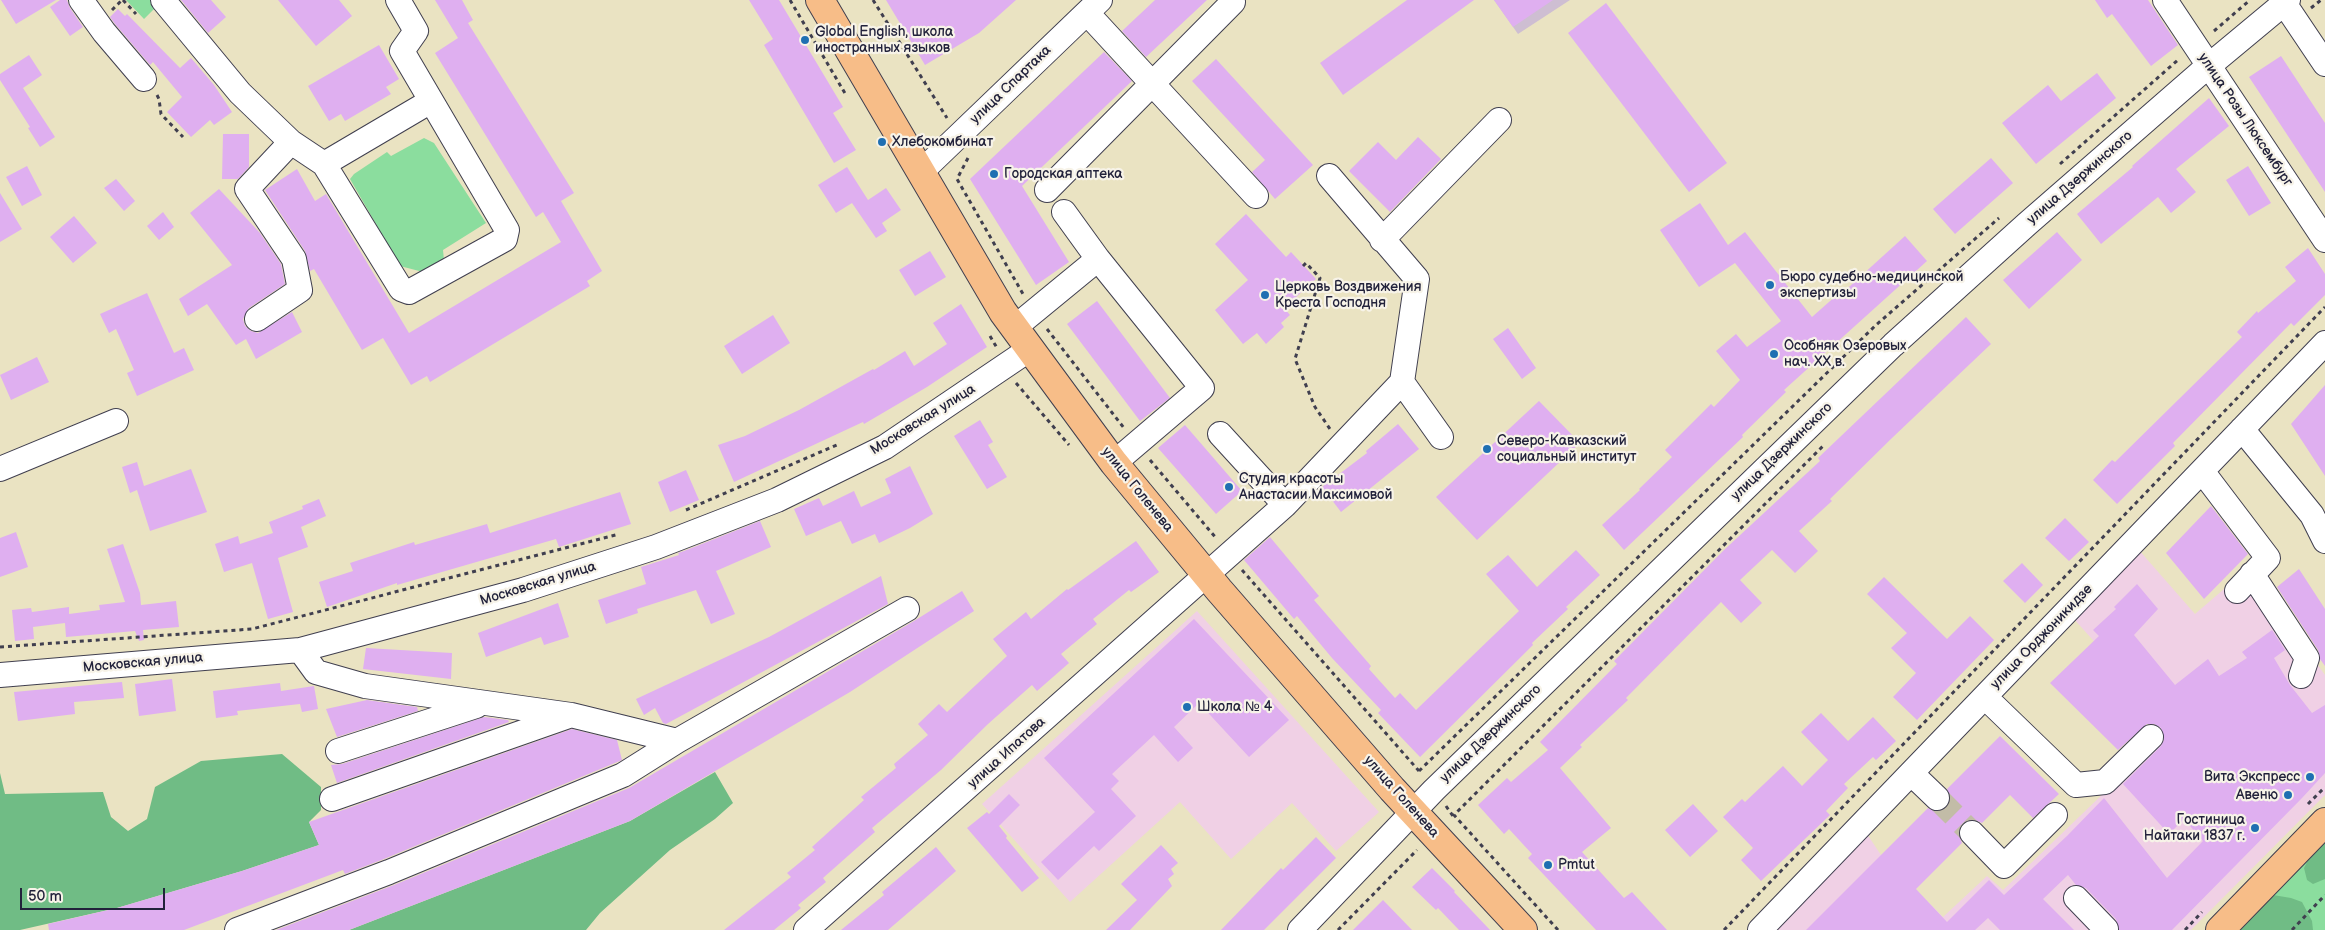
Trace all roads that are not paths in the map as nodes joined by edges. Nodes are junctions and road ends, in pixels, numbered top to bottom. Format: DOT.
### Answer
graph roads {
  1 [pos="81,0"];
  2 [pos="163,0"];
  3 [pos="398,0"];
  4 [pos="820,0"];
  5 [pos="2165,0"];
  6 [pos="1233,2"];
  7 [pos="1094,7"];
  8 [pos="2290,8"];
  9 [pos="2325,64"];
  10 [pos="2209,66"];
  11 [pos="144,79"];
  12 [pos="1153,85"];
  13 [pos="431,101"];
  14 [pos="1499,120"];
  15 [pos="291,142"];
  16 [pos="324,164"];
  17 [pos="922,171"];
  18 [pos="1329,176"];
  19 [pos="1047,190"];
  20 [pos="1256,196"];
  21 [pos="1064,212"];
  22 [pos="1382,240"];
  23 [pos="2325,240"];
  24 [pos="1098,259"];
  25 [pos="257,319"];
  26 [pos="1022,338"];
  27 [pos="2325,343"];
  28 [pos="1402,382"];
  29 [pos="116,421"];
  30 [pos="2242,429"];
  31 [pos="1220,434"];
  32 [pos="1441,437"];
  33 [pos="1114,463"];
  34 [pos="0,469"];
  35 [pos="2202,471"];
  36 [pos="1285,505"];
  37 [pos="2325,541"];
  38 [pos="1207,575"];
  39 [pos="907,609"];
  40 [pos="300,650"];
  41 [pos="0,674"];
  42 [pos="2301,676"];
  43 [pos="1985,697"];
  44 [pos="481,704"];
  45 [pos="571,716"];
  46 [pos="2151,736"];
  47 [pos="677,741"];
  48 [pos="338,752"];
  49 [pos="1912,774"];
  50 [pos="1937,798"];
  51 [pos="332,799"];
  52 [pos="1412,811"];
  53 [pos="2055,815"];
  54 [pos="2325,822"];
  55 [pos="1972,833"];
  56 [pos="2076,898"];
  57 [pos="2106,929"];
  58 [pos="237,930"];
  59 [pos="806,930"];
  60 [pos="1300,930"];
  61 [pos="1523,930"];
  62 [pos="1760,930"];
  63 [pos="2220,930"];
  1 -- 11 [label="street"];
  2 -- 15 [label="street"];
  3 -- 13 [label="street"];
  4 -- 17 [label="main road, улица Голенева"];
  5 -- 10 [label="street, улица Розы Люксембург"];
  6 -- 12 [label="street"];
  7 -- 12 [label="street"];
  7 -- 17 [label="street, улица Спартака"];
  8 -- 9 [label="street"];
  8 -- 10 [label="street, улица Дзержинского"];
  10 -- 23 [label="street, улица Розы Люксембург"];
  10 -- 52 [label="street, улица Дзержинского"];
  12 -- 19 [label="street"];
  12 -- 20 [label="street"];
  13 -- 16 [label="street"];
  13 -- 16 [label="street"];
  14 -- 22 [label="street"];
  15 -- 16 [label="street"];
  15 -- 25 [label="street"];
  17 -- 26 [label="main road, улица Голенева"];
  18 -- 22 [label="street"];
  21 -- 24 [label="street"];
  22 -- 28 [label="street"];
  24 -- 26 [label="street, Московская улица"];
  24 -- 33 [label="street"];
  26 -- 33 [label="main road, улица Голенева"];
  26 -- 40 [label="street, Московская улица"];
  27 -- 30 [label="street, улица Орджоникидзе"];
  28 -- 32 [label="street"];
  28 -- 36 [label="street, улица Ипатова"];
  29 -- 34 [label="street"];
  30 -- 35 [label="street, улица Орджоникидзе"];
  30 -- 37 [label="street"];
  31 -- 36 [label="street"];
  33 -- 38 [label="main road, улица Голенева"];
  35 -- 42 [label="street"];
  35 -- 43 [label="street, улица Орджоникидзе"];
  36 -- 38 [label="street, улица Ипатова"];
  38 -- 52 [label="main road, улица Голенева"];
  38 -- 59 [label="street, улица Ипатова"];
  39 -- 47 [label="street"];
  40 -- 41 [label="street, Московская улица"];
  40 -- 44 [label="street"];
  43 -- 46 [label="street"];
  43 -- 49 [label="street, улица Орджоникидзе"];
  44 -- 45 [label="street"];
  44 -- 48 [label="street"];
  45 -- 47 [label="street"];
  45 -- 51 [label="street"];
  47 -- 58 [label="street"];
  49 -- 50 [label="street"];
  49 -- 62 [label="street, улица Орджоникидзе"];
  52 -- 60 [label="street, улица Дзержинского"];
  52 -- 61 [label="main road, улица Голенева"];
  53 -- 55 [label="street"];
  54 -- 63 [label="main road"];
  56 -- 57 [label="street"];
}
